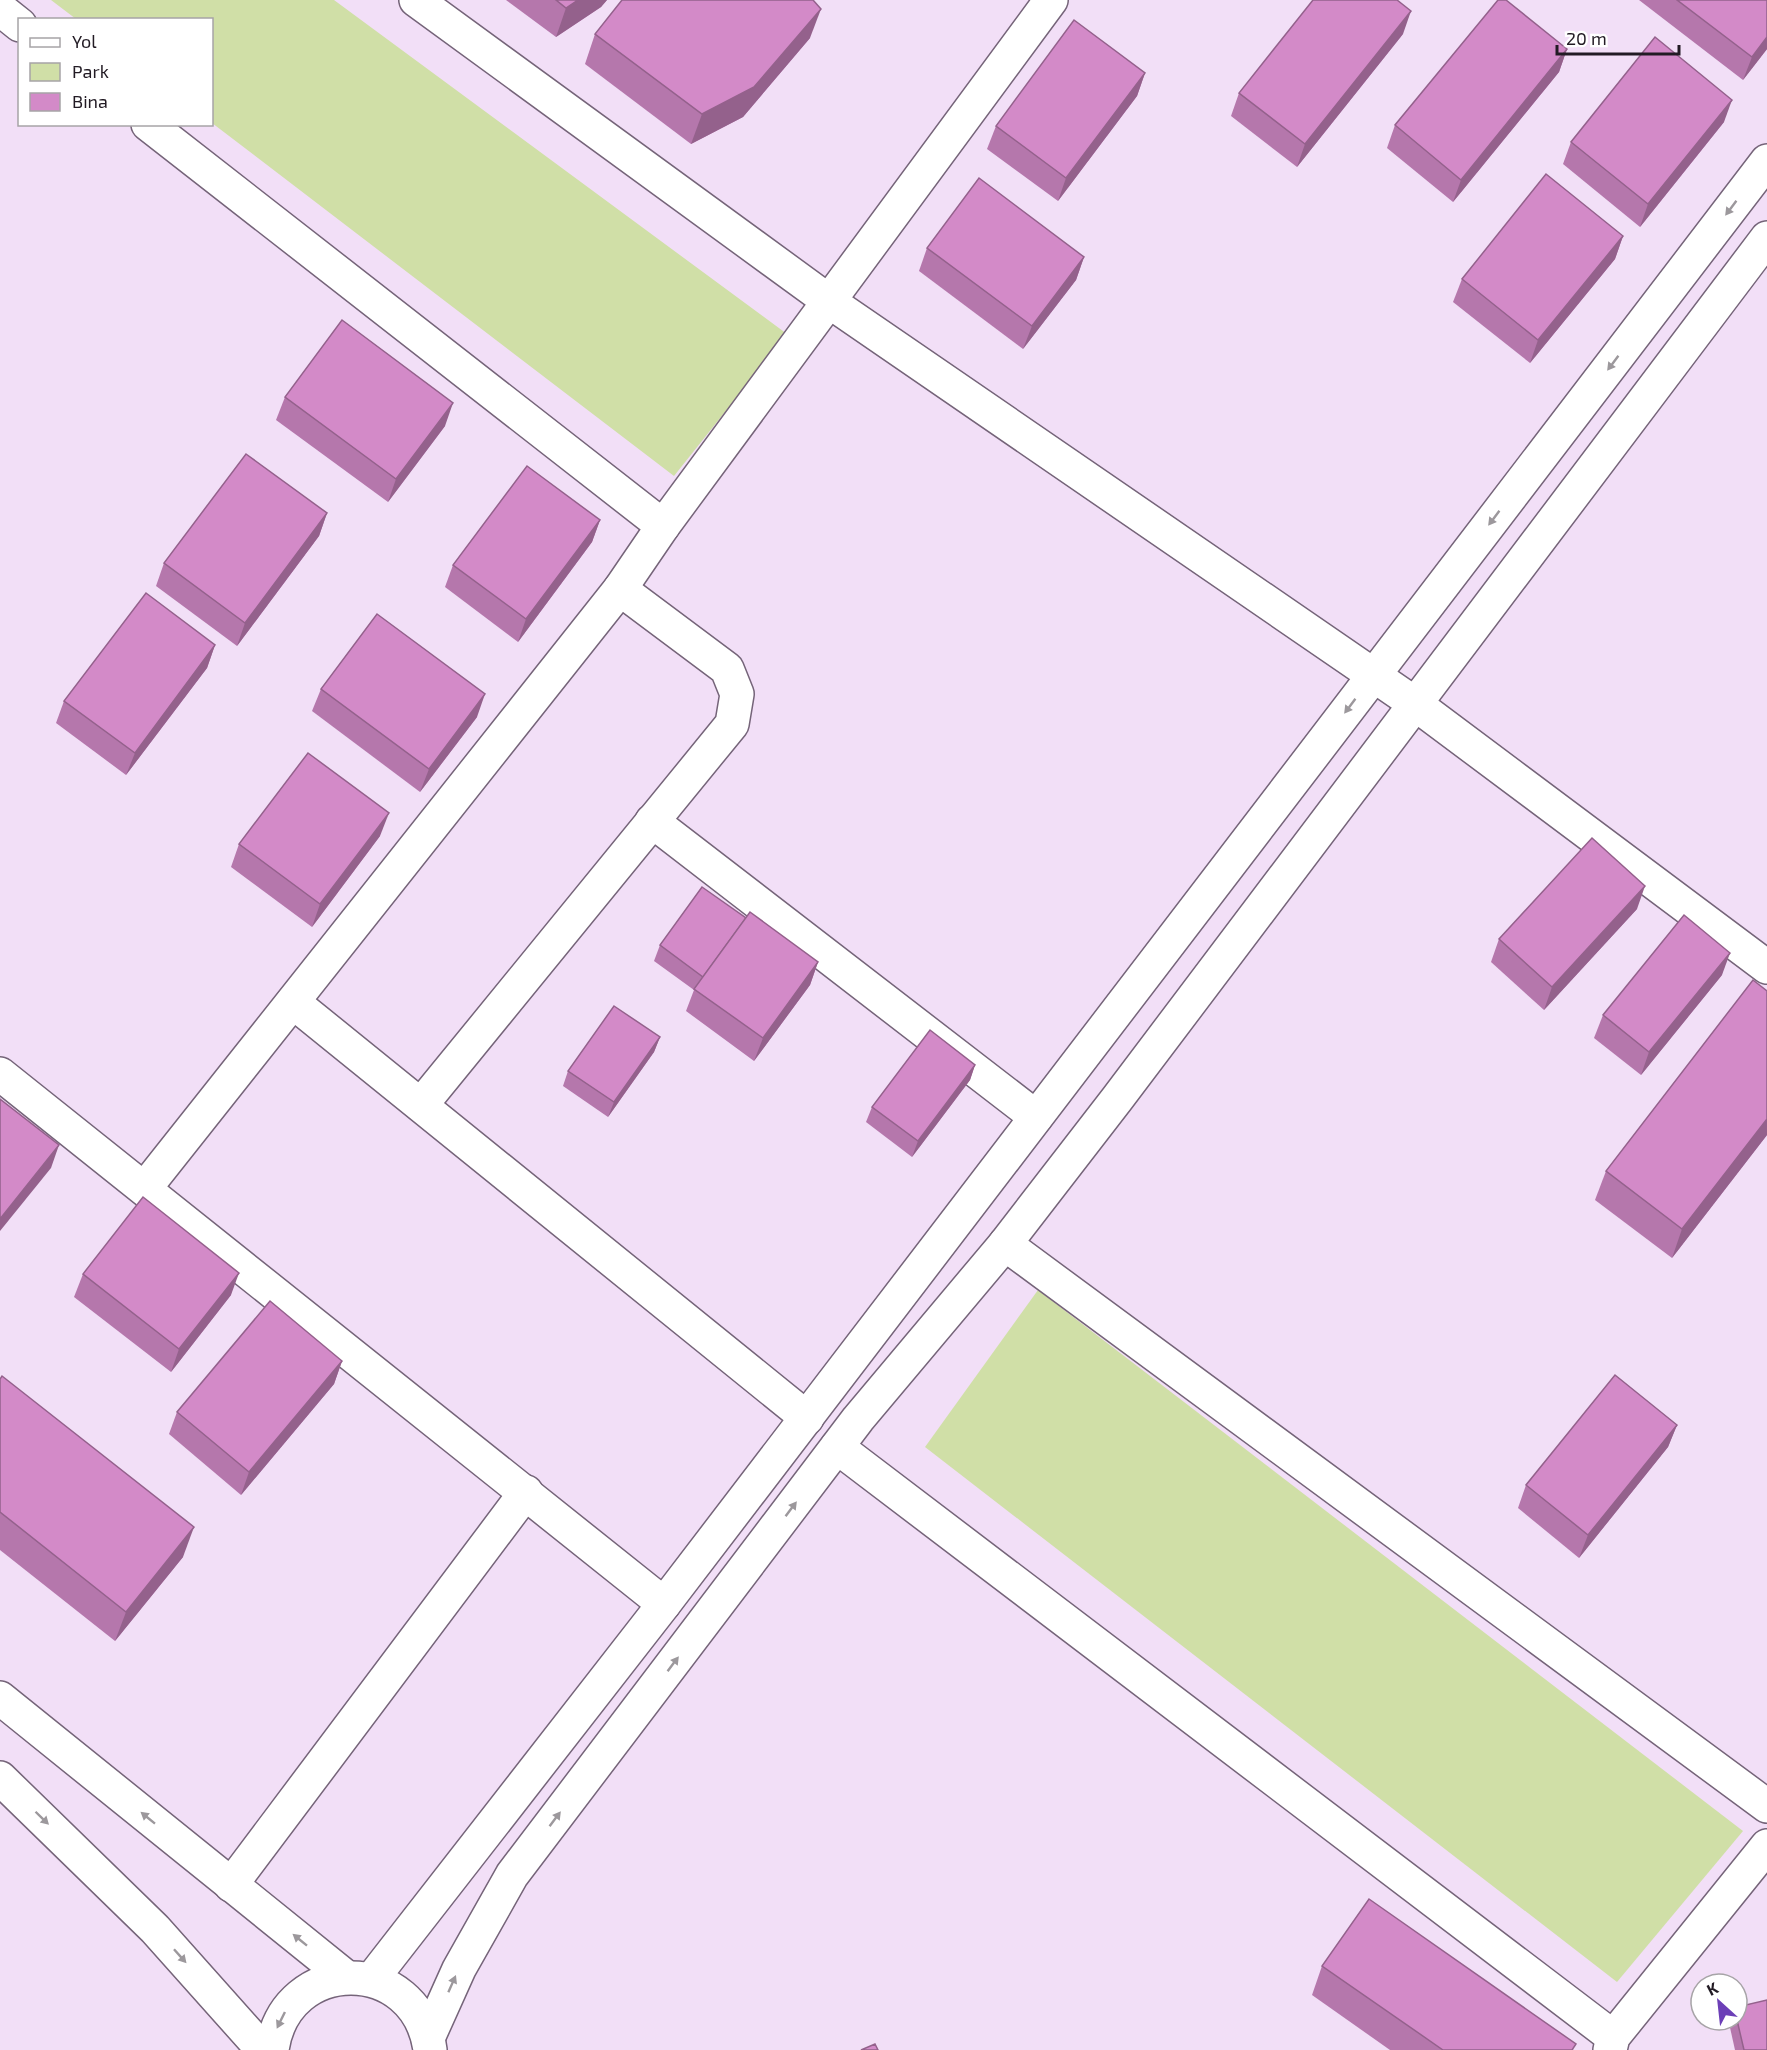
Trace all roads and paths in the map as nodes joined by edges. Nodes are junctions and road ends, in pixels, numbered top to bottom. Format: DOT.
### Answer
graph roads {
  1 [pos="416,0"];
  2 [pos="1051,0"];
  3 [pos="0,9"];
  4 [pos="18,23"];
  5 [pos="151,126"];
  6 [pos="1767,161"];
  7 [pos="1767,238"];
  8 [pos="830,302"];
  9 [pos="663,526"];
  10 [pos="620,590"];
  11 [pos="1373,676"];
  12 [pos="1414,703"];
  13 [pos="652,821"];
  14 [pos="1767,967"];
  15 [pos="293,1002"];
  16 [pos="0,1074"];
  17 [pos="421,1105"];
  18 [pos="1036,1117"];
  19 [pos="145,1188"];
  20 [pos="1005,1244"];
  21 [pos="807,1418"];
  22 [pos="837,1447"];
  23 [pos="526,1492"];
  24 [pos="664,1604"];
  25 [pos="0,1698"];
  26 [pos="1,1781"];
  27 [pos="1767,1806"];
  28 [pos="1767,1846"];
  29 [pos="231,1885"];
  30 [pos="359,1978"];
  31 [pos="429,2044"];
  32 [pos="1612,2044"];
  33 [pos="263,2050"];
  34 [pos="272,2050"];
  1 -- 8 [label="street"];
  2 -- 8 [label="street"];
  3 -- 4 [label="street"];
  5 -- 9 [label="street"];
  6 -- 11 [label="street, one-way"];
  7 -- 12 [label="street"];
  8 -- 9 [label="street"];
  8 -- 11 [label="street"];
  9 -- 10 [label="street"];
  10 -- 13 [label="street"];
  10 -- 15 [label="street"];
  11 -- 12 [label="street"];
  11 -- 18 [label="street, one-way"];
  12 -- 14 [label="street"];
  12 -- 20 [label="street"];
  13 -- 17 [label="street"];
  13 -- 18 [label="street"];
  15 -- 17 [label="street"];
  15 -- 19 [label="street"];
  16 -- 19 [label="street"];
  17 -- 21 [label="street"];
  18 -- 21 [label="street"];
  19 -- 23 [label="street"];
  20 -- 22 [label="street"];
  20 -- 27 [label="street"];
  21 -- 24 [label="street"];
  31 -- 22 [label="street, one-way"];
  22 -- 32 [label="street"];
  23 -- 24 [label="street"];
  23 -- 29 [label="street"];
  24 -- 30 [label="street"];
  29 -- 25 [label="street, one-way"];
  26 -- 33 [label="street, one-way"];
  28 -- 32 [label="street"];
  30 -- 29 [label="street, one-way"];
  30 -- 31 [label="street"];
  30 -- 34 [label="street, one-way"];
}
